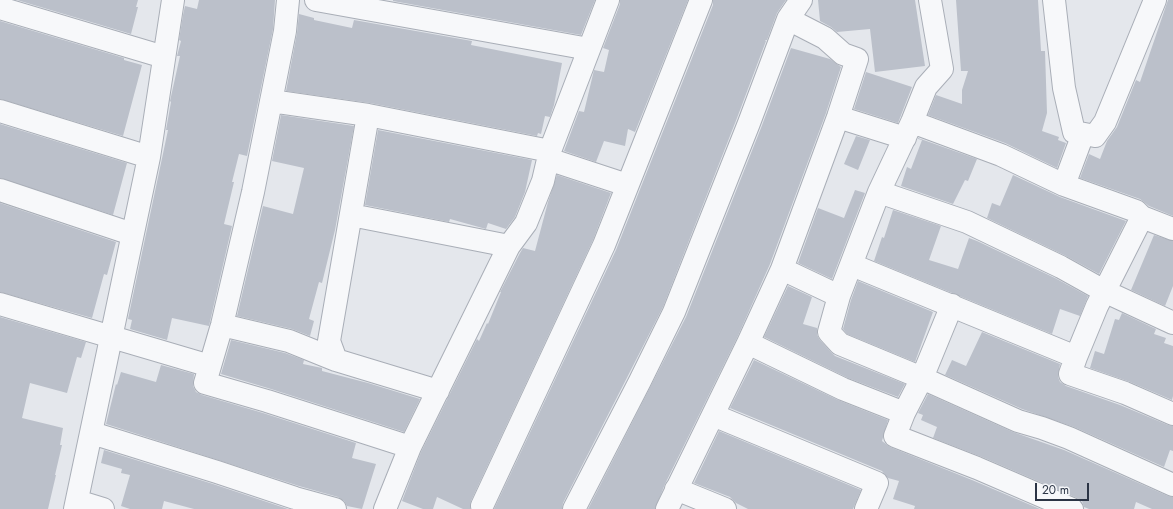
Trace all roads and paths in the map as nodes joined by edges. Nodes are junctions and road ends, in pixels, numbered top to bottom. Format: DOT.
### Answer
graph roads {
  1 [pos="173,0"];
  2 [pos="288,0"];
  3 [pos="316,0"];
  4 [pos="608,0"];
  5 [pos="701,0"];
  6 [pos="800,0"];
  7 [pos="930,0"];
  8 [pos="1054,0"];
  9 [pos="1155,0"];
  10 [pos="0,8"];
  11 [pos="788,19"];
  12 [pos="589,49"];
  13 [pos="164,57"];
  14 [pos="271,101"];
  15 [pos="0,111"];
  16 [pos="368,115"];
  17 [pos="838,117"];
  18 [pos="909,130"];
  19 [pos="1083,134"];
  20 [pos="549,155"];
  21 [pos="149,157"];
  22 [pos="627,185"];
  23 [pos="1064,185"];
  24 [pos="0,190"];
  25 [pos="879,192"];
  26 [pos="351,215"];
  27 [pos="1142,217"];
  28 [pos="1173,229"];
  29 [pos="132,234"];
  30 [pos="509,246"];
  31 [pos="852,264"];
  32 [pos="782,269"];
  33 [pos="1104,291"];
  34 [pos="839,296"];
  35 [pos="0,304"];
  36 [pos="952,305"];
  37 [pos="1173,323"];
  38 [pos="222,325"];
  39 [pos="112,337"];
  40 [pos="748,343"];
  41 [pos="1076,356"];
  42 [pos="336,360"];
  43 [pos="210,366"];
  44 [pos="922,378"];
  45 [pos="438,391"];
  46 [pos="904,413"];
  47 [pos="1173,414"];
  48 [pos="713,415"];
  49 [pos="92,433"];
  50 [pos="410,447"];
  51 [pos="1173,485"];
  52 [pos="676,489"];
  53 [pos="76,505"];
  54 [pos="482,506"];
  55 [pos="874,507"];
  56 [pos="102,509"];
  57 [pos="335,509"];
  58 [pos="385,509"];
  59 [pos="574,509"];
  60 [pos="667,509"];
  61 [pos="724,509"];
  62 [pos="1072,509"];
  1 -- 13 [label="street"];
  2 -- 14 [label="street"];
  3 -- 12 [label="street"];
  4 -- 12 [label="street"];
  5 -- 22 [label="street"];
  6 -- 11 [label="street"];
  7 -- 18 [label="street"];
  8 -- 19 [label="street"];
  9 -- 19 [label="street"];
  10 -- 13 [label="street"];
  11 -- 17 [label="street"];
  11 -- 59 [label="street"];
  12 -- 20 [label="street"];
  13 -- 21 [label="street"];
  14 -- 16 [label="street"];
  14 -- 38 [label="street"];
  15 -- 21 [label="street"];
  16 -- 20 [label="street"];
  16 -- 26 [label="street"];
  17 -- 18 [label="street"];
  17 -- 32 [label="street"];
  18 -- 23 [label="street"];
  18 -- 25 [label="street"];
  19 -- 23 [label="street"];
  20 -- 22 [label="street"];
  20 -- 30 [label="street"];
  21 -- 29 [label="street"];
  22 -- 54 [label="street"];
  23 -- 27 [label="street"];
  24 -- 29 [label="street"];
  25 -- 31 [label="street"];
  25 -- 33 [label="street"];
  26 -- 30 [label="street"];
  26 -- 42 [label="street"];
  27 -- 28 [label="street"];
  27 -- 33 [label="street"];
  29 -- 39 [label="street"];
  30 -- 45 [label="street"];
  31 -- 34 [label="street"];
  31 -- 36 [label="street"];
  32 -- 34 [label="street"];
  32 -- 40 [label="street"];
  33 -- 37 [label="street"];
  33 -- 41 [label="street"];
  34 -- 44 [label="street"];
  35 -- 39 [label="street"];
  36 -- 41 [label="street"];
  36 -- 44 [label="street"];
  38 -- 42 [label="street"];
  38 -- 43 [label="street"];
  39 -- 43 [label="street"];
  39 -- 49 [label="street"];
  40 -- 46 [label="street"];
  40 -- 48 [label="street"];
  41 -- 47 [label="street"];
  42 -- 45 [label="street"];
  43 -- 50 [label="street"];
  44 -- 46 [label="street"];
  44 -- 51 [label="street"];
  45 -- 50 [label="street"];
  46 -- 62 [label="street"];
  48 -- 52 [label="street"];
  48 -- 55 [label="street"];
  49 -- 53 [label="street"];
  49 -- 57 [label="street"];
  50 -- 58 [label="street"];
  52 -- 60 [label="street"];
  52 -- 61 [label="street"];
  53 -- 56 [label="street"];
}
